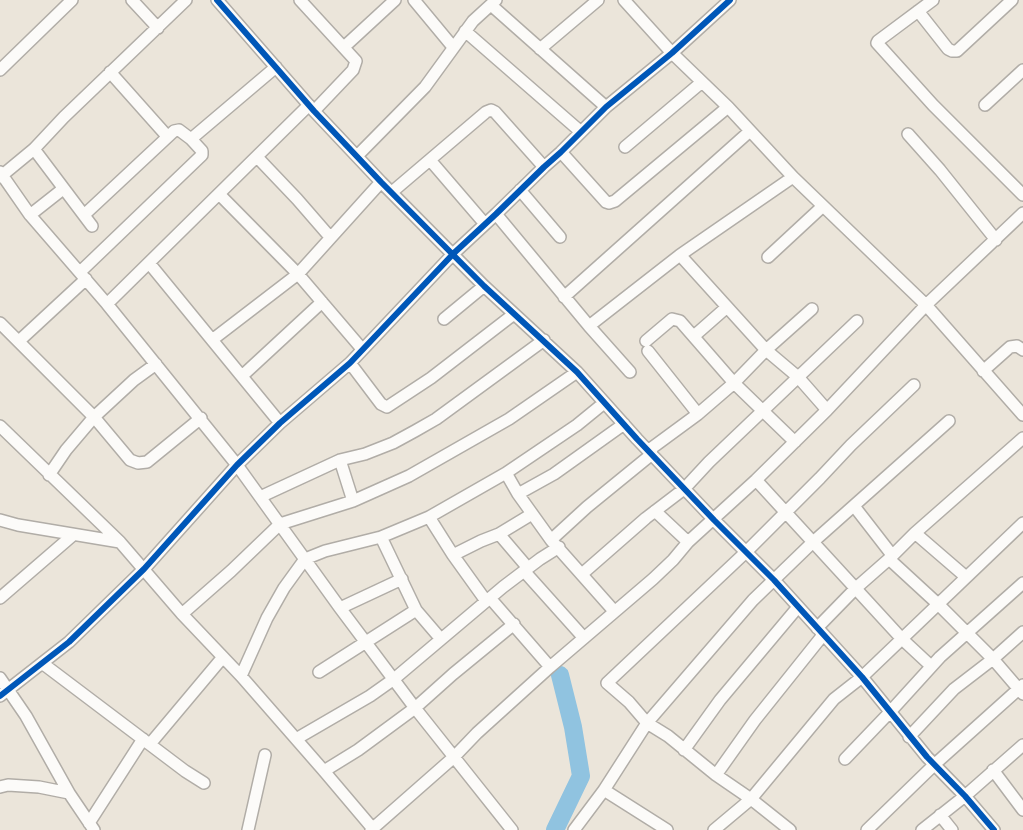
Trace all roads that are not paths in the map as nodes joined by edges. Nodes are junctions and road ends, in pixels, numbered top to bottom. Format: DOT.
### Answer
graph roads {
  1 [pos="72,0"];
  2 [pos="132,0"];
  3 [pos="186,0"];
  4 [pos="217,0"];
  5 [pos="300,0"];
  6 [pos="395,0"];
  7 [pos="414,0"];
  8 [pos="598,0"];
  9 [pos="624,0"];
  10 [pos="730,0"];
  11 [pos="933,0"];
  12 [pos="1012,0"];
  13 [pos="494,2"];
  14 [pos="918,11"];
  15 [pos="158,28"];
  16 [pos="466,31"];
  17 [pos="344,47"];
  18 [pos="453,47"];
  19 [pos="540,49"];
  20 [pos="672,53"];
  21 [pos="276,67"];
  22 [pos="0,70"];
  23 [pos="1023,70"];
  24 [pos="110,72"];
  25 [pos="702,82"];
  26 [pos="985,105"];
  27 [pos="728,107"];
  28 [pos="312,108"];
  29 [pos="606,108"];
  30 [pos="750,131"];
  31 [pos="581,132"];
  32 [pos="908,134"];
  33 [pos="167,136"];
  34 [pos="191,139"];
  35 [pos="625,147"];
  36 [pos="34,149"];
  37 [pos="561,152"];
  38 [pos="357,156"];
  39 [pos="257,157"];
  40 [pos="430,160"];
  41 [pos="544,167"];
  42 [pos="1,175"];
  43 [pos="793,177"];
  44 [pos="381,182"];
  45 [pos="64,189"];
  46 [pos="520,190"];
  47 [pos="392,192"];
  48 [pos="219,194"];
  49 [pos="1023,196"];
  50 [pos="823,206"];
  51 [pos="496,214"];
  52 [pos="1023,214"];
  53 [pos="30,215"];
  54 [pos="84,215"];
  55 [pos="485,224"];
  56 [pos="92,226"];
  57 [pos="560,237"];
  58 [pos="330,238"];
  59 [pos="996,240"];
  60 [pos="454,253"];
  61 [pos="680,255"];
  62 [pos="768,257"];
  63 [pos="149,264"];
  64 [pos="298,274"];
  65 [pos="83,275"];
  66 [pos="484,286"];
  67 [pos="564,297"];
  68 [pos="322,302"];
  69 [pos="107,304"];
  70 [pos="926,305"];
  71 [pos="727,307"];
  72 [pos="812,309"];
  73 [pos="514,314"];
  74 [pos="444,319"];
  75 [pos="856,322"];
  76 [pos="0,323"];
  77 [pos="589,326"];
  78 [pos="694,336"];
  79 [pos="212,340"];
  80 [pos="544,340"];
  81 [pos="19,341"];
  82 [pos="362,350"];
  83 [pos="766,350"];
  84 [pos="1023,350"];
  85 [pos="350,363"];
  86 [pos="156,364"];
  87 [pos="983,371"];
  88 [pos="577,372"];
  89 [pos="630,372"];
  90 [pos="242,376"];
  91 [pos="798,378"];
  92 [pos="734,383"];
  93 [pos="914,385"];
  94 [pos="604,403"];
  95 [pos="828,410"];
  96 [pos="764,411"];
  97 [pos="698,414"];
  98 [pos="1023,415"];
  99 [pos="94,417"];
  100 [pos="201,418"];
  101 [pos="949,421"];
  102 [pos="280,423"];
  103 [pos="624,424"];
  104 [pos="0,426"];
  105 [pos="1023,438"];
  106 [pos="795,442"];
  107 [pos="651,452"];
  108 [pos="340,460"];
  109 [pos="237,465"];
  110 [pos="506,472"];
  111 [pos="50,475"];
  112 [pos="756,480"];
  113 [pos="684,488"];
  114 [pos="518,494"];
  115 [pos="260,497"];
  116 [pos="353,501"];
  117 [pos="854,506"];
  118 [pos="655,511"];
  119 [pos="786,511"];
  120 [pos="532,514"];
  121 [pos="429,517"];
  122 [pos="0,520"];
  123 [pos="714,520"];
  124 [pos="1023,523"];
  125 [pos="280,524"];
  126 [pos="914,533"];
  127 [pos="499,534"];
  128 [pos="73,535"];
  129 [pos="381,538"];
  130 [pos="120,542"];
  131 [pos="688,542"];
  132 [pos="813,542"];
  133 [pos="555,544"];
  134 [pos="746,552"];
  135 [pos="452,555"];
  136 [pos="890,557"];
  137 [pos="305,559"];
  138 [pos="144,569"];
  139 [pos="526,570"];
  140 [pos="582,574"];
  141 [pos="966,577"];
  142 [pos="402,579"];
  143 [pos="774,580"];
  144 [pos="1023,583"];
  145 [pos="856,588"];
  146 [pos="0,598"];
  147 [pos="488,599"];
  148 [pos="939,605"];
  149 [pos="798,607"];
  150 [pos="340,608"];
  151 [pos="416,610"];
  152 [pos="614,611"];
  153 [pos="182,614"];
  154 [pos="514,624"];
  155 [pos="820,631"];
  156 [pos="1023,632"];
  157 [pos="966,633"];
  158 [pos="440,638"];
  159 [pos="584,638"];
  160 [pos="902,639"];
  161 [pos="365,641"];
  162 [pos="223,657"];
  163 [pos="993,659"];
  164 [pos="42,663"];
  165 [pos="931,666"];
  166 [pos="550,667"];
  167 [pos="319,672"];
  168 [pos="241,676"];
  169 [pos="862,677"];
  170 [pos="0,678"];
  171 [pos="394,679"];
  172 [pos="1022,689"];
  173 [pos="4,693"];
  174 [pos="415,708"];
  175 [pos="890,712"];
  176 [pos="648,723"];
  177 [pos="910,737"];
  178 [pos="296,739"];
  179 [pos="147,741"];
  180 [pos="1022,748"];
  181 [pos="684,750"];
  182 [pos="265,755"];
  183 [pos="454,757"];
  184 [pos="845,758"];
  185 [pos="935,764"];
  186 [pos="993,770"];
  187 [pos="324,771"];
  188 [pos="716,775"];
  189 [pos="204,783"];
  190 [pos="0,787"];
  191 [pos="604,790"];
  192 [pos="69,793"];
  193 [pos="965,796"];
  194 [pos="751,799"];
  195 [pos="1023,810"];
  196 [pos="940,815"];
  197 [pos="91,826"];
  198 [pos="580,828"];
  199 [pos="248,830"];
  200 [pos="372,830"];
  201 [pos="512,830"];
  202 [pos="668,830"];
  203 [pos="714,830"];
  204 [pos="790,830"];
  205 [pos="867,830"];
  206 [pos="922,830"];
  207 [pos="952,830"];
  208 [pos="994,830"];
  1 -- 22 [label="street"];
  2 -- 15 [label="street"];
  3 -- 15 [label="street"];
  4 -- 21 [label="street"];
  5 -- 17 [label="street"];
  6 -- 17 [label="street"];
  7 -- 18 [label="street"];
  8 -- 19 [label="street"];
  9 -- 20 [label="street"];
  10 -- 20 [label="street"];
  11 -- 14 [label="street"];
  12 -- 14 [label="street"];
  13 -- 16 [label="street"];
  13 -- 19 [label="street"];
  14 -- 49 [label="street"];
  15 -- 24 [label="street"];
  16 -- 18 [label="street"];
  16 -- 31 [label="street"];
  17 -- 28 [label="street"];
  18 -- 38 [label="street"];
  19 -- 29 [label="street"];
  20 -- 25 [label="street"];
  20 -- 29 [label="street"];
  21 -- 28 [label="street"];
  21 -- 34 [label="street"];
  23 -- 26 [label="street"];
  24 -- 33 [label="street"];
  24 -- 36 [label="street"];
  25 -- 27 [label="street"];
  25 -- 35 [label="street"];
  27 -- 30 [label="street"];
  27 -- 37 [label="street"];
  28 -- 38 [label="street"];
  28 -- 39 [label="street"];
  29 -- 31 [label="street"];
  30 -- 43 [label="street"];
  30 -- 67 [label="street"];
  31 -- 37 [label="street"];
  32 -- 59 [label="street"];
  33 -- 34 [label="street"];
  33 -- 54 [label="street"];
  34 -- 65 [label="street"];
  36 -- 42 [label="street"];
  36 -- 45 [label="street"];
  37 -- 41 [label="street"];
  38 -- 44 [label="street"];
  39 -- 48 [label="street"];
  39 -- 58 [label="street"];
  40 -- 41 [label="street"];
  40 -- 47 [label="street"];
  40 -- 55 [label="street"];
  41 -- 46 [label="street"];
  42 -- 53 [label="street"];
  43 -- 50 [label="street"];
  43 -- 61 [label="street"];
  44 -- 47 [label="street"];
  44 -- 58 [label="street"];
  45 -- 53 [label="street"];
  45 -- 54 [label="street"];
  46 -- 51 [label="street"];
  46 -- 57 [label="street"];
  47 -- 60 [label="street"];
  48 -- 63 [label="street"];
  48 -- 64 [label="street"];
  50 -- 62 [label="street"];
  50 -- 70 [label="street"];
  51 -- 55 [label="street"];
  51 -- 67 [label="street"];
  52 -- 59 [label="street"];
  53 -- 65 [label="street"];
  54 -- 56 [label="street"];
  55 -- 60 [label="street"];
  58 -- 64 [label="street"];
  59 -- 70 [label="street"];
  60 -- 66 [label="street"];
  60 -- 82 [label="street"];
  61 -- 71 [label="street"];
  61 -- 77 [label="street"];
  63 -- 69 [label="street"];
  63 -- 79 [label="street"];
  64 -- 68 [label="street"];
  64 -- 79 [label="street"];
  65 -- 69 [label="street"];
  65 -- 81 [label="street"];
  66 -- 73 [label="street"];
  66 -- 74 [label="street"];
  67 -- 77 [label="street"];
  68 -- 82 [label="street"];
  68 -- 90 [label="street"];
  69 -- 86 [label="street"];
  70 -- 87 [label="street"];
  70 -- 95 [label="street"];
  71 -- 78 [label="street"];
  71 -- 83 [label="street"];
  72 -- 83 [label="street"];
  73 -- 80 [label="street"];
  73 -- 85 [label="street"];
  75 -- 91 [label="street"];
  76 -- 81 [label="street"];
  77 -- 89 [label="street"];
  78 -- 92 [label="street"];
  78 -- 97 [label="street"];
  79 -- 90 [label="street"];
  80 -- 88 [label="street"];
  80 -- 108 [label="street"];
  81 -- 99 [label="street"];
  82 -- 85 [label="street"];
  83 -- 91 [label="street"];
  83 -- 92 [label="street"];
  84 -- 87 [label="street"];
  85 -- 102 [label="street"];
  86 -- 99 [label="street"];
  86 -- 100 [label="street"];
  87 -- 98 [label="street"];
  88 -- 94 [label="street"];
  88 -- 116 [label="street"];
  90 -- 102 [label="street"];
  91 -- 95 [label="street"];
  91 -- 96 [label="street"];
  92 -- 96 [label="street"];
  92 -- 97 [label="street"];
  93 -- 119 [label="street"];
  94 -- 103 [label="street"];
  94 -- 110 [label="street"];
  95 -- 106 [label="street"];
  96 -- 106 [label="street"];
  96 -- 113 [label="street"];
  97 -- 107 [label="street"];
  99 -- 100 [label="street"];
  99 -- 111 [label="street"];
  100 -- 109 [label="street"];
  101 -- 117 [label="street"];
  102 -- 109 [label="street"];
  103 -- 107 [label="street"];
  103 -- 114 [label="street"];
  104 -- 111 [label="street"];
  105 -- 126 [label="street"];
  106 -- 112 [label="street"];
  107 -- 113 [label="street"];
  107 -- 133 [label="street"];
  108 -- 115 [label="street"];
  108 -- 116 [label="street"];
  109 -- 115 [label="street"];
  109 -- 138 [label="street"];
  110 -- 114 [label="street"];
  110 -- 121 [label="street"];
  111 -- 130 [label="street"];
  112 -- 119 [label="street"];
  112 -- 123 [label="street"];
  113 -- 118 [label="street"];
  113 -- 123 [label="street"];
  114 -- 120 [label="street"];
  115 -- 125 [label="street"];
  116 -- 125 [label="street"];
  117 -- 132 [label="street"];
  117 -- 136 [label="street"];
  118 -- 131 [label="street"];
  118 -- 140 [label="street"];
  119 -- 132 [label="street"];
  119 -- 134 [label="street"];
  120 -- 127 [label="street"];
  120 -- 133 [label="street"];
  121 -- 129 [label="street"];
  121 -- 135 [label="street"];
  122 -- 128 [label="street"];
  123 -- 131 [label="street"];
  123 -- 134 [label="street"];
  124 -- 141 [label="street"];
  125 -- 137 [label="street"];
  125 -- 153 [label="street"];
  126 -- 136 [label="street"];
  126 -- 141 [label="street"];
  127 -- 135 [label="street"];
  127 -- 139 [label="street"];
  128 -- 130 [label="street"];
  128 -- 146 [label="street"];
  129 -- 137 [label="street"];
  129 -- 142 [label="street"];
  130 -- 138 [label="street"];
  131 -- 152 [label="street"];
  132 -- 143 [label="street"];
  132 -- 145 [label="street"];
  133 -- 139 [label="street"];
  133 -- 140 [label="street"];
  134 -- 143 [label="street"];
  134 -- 176 [label="street"];
  135 -- 147 [label="street"];
  136 -- 145 [label="street"];
  136 -- 148 [label="street"];
  137 -- 150 [label="street"];
  137 -- 168 [label="street"];
  138 -- 153 [label="street"];
  138 -- 164 [label="street"];
  139 -- 147 [label="street"];
  139 -- 159 [label="street"];
  140 -- 152 [label="street"];
  141 -- 148 [label="street"];
  142 -- 150 [label="street"];
  142 -- 151 [label="street"];
  143 -- 149 [label="street"];
  143 -- 176 [label="street"];
  144 -- 157 [label="street"];
  145 -- 155 [label="street"];
  145 -- 160 [label="street"];
  147 -- 154 [label="street"];
  147 -- 158 [label="street"];
  148 -- 157 [label="street"];
  148 -- 160 [label="street"];
  149 -- 155 [label="street"];
  149 -- 181 [label="street"];
  150 -- 161 [label="street"];
  151 -- 158 [label="street"];
  151 -- 161 [label="street"];
  152 -- 159 [label="street"];
  153 -- 162 [label="street"];
  154 -- 166 [label="street"];
  154 -- 174 [label="street"];
  155 -- 169 [label="street"];
  155 -- 188 [label="street"];
  156 -- 163 [label="street"];
  157 -- 163 [label="street"];
  157 -- 165 [label="street"];
  158 -- 171 [label="street"];
  159 -- 166 [label="street"];
  160 -- 165 [label="street"];
  160 -- 169 [label="street"];
  161 -- 167 [label="street"];
  161 -- 171 [label="street"];
  162 -- 168 [label="street"];
  162 -- 179 [label="street"];
  163 -- 172 [label="street"];
  163 -- 177 [label="street"];
  164 -- 173 [label="street"];
  164 -- 179 [label="street"];
  165 -- 175 [label="street"];
  166 -- 183 [label="street"];
  168 -- 178 [label="street"];
  169 -- 175 [label="street"];
  169 -- 194 [label="street"];
  170 -- 173 [label="street"];
  171 -- 174 [label="street"];
  171 -- 178 [label="street"];
  172 -- 185 [label="street"];
  173 -- 192 [label="street"];
  174 -- 183 [label="street"];
  174 -- 187 [label="street"];
  175 -- 177 [label="street"];
  175 -- 184 [label="street"];
  176 -- 181 [label="street"];
  176 -- 191 [label="street"];
  177 -- 185 [label="street"];
  178 -- 187 [label="street"];
  179 -- 189 [label="street"];
  179 -- 197 [label="street"];
  180 -- 186 [label="street"];
  181 -- 188 [label="street"];
  182 -- 199 [label="street"];
  183 -- 200 [label="street"];
  183 -- 201 [label="street"];
  185 -- 193 [label="street"];
  185 -- 205 [label="street"];
  186 -- 193 [label="street"];
  186 -- 195 [label="street"];
  187 -- 200 [label="street"];
  188 -- 194 [label="street"];
  190 -- 192 [label="street"];
  191 -- 198 [label="street"];
  191 -- 202 [label="street"];
  192 -- 197 [label="street"];
  193 -- 196 [label="street"];
  193 -- 208 [label="street"];
  194 -- 203 [label="street"];
  194 -- 204 [label="street"];
  196 -- 206 [label="street"];
  196 -- 207 [label="street"];
}
